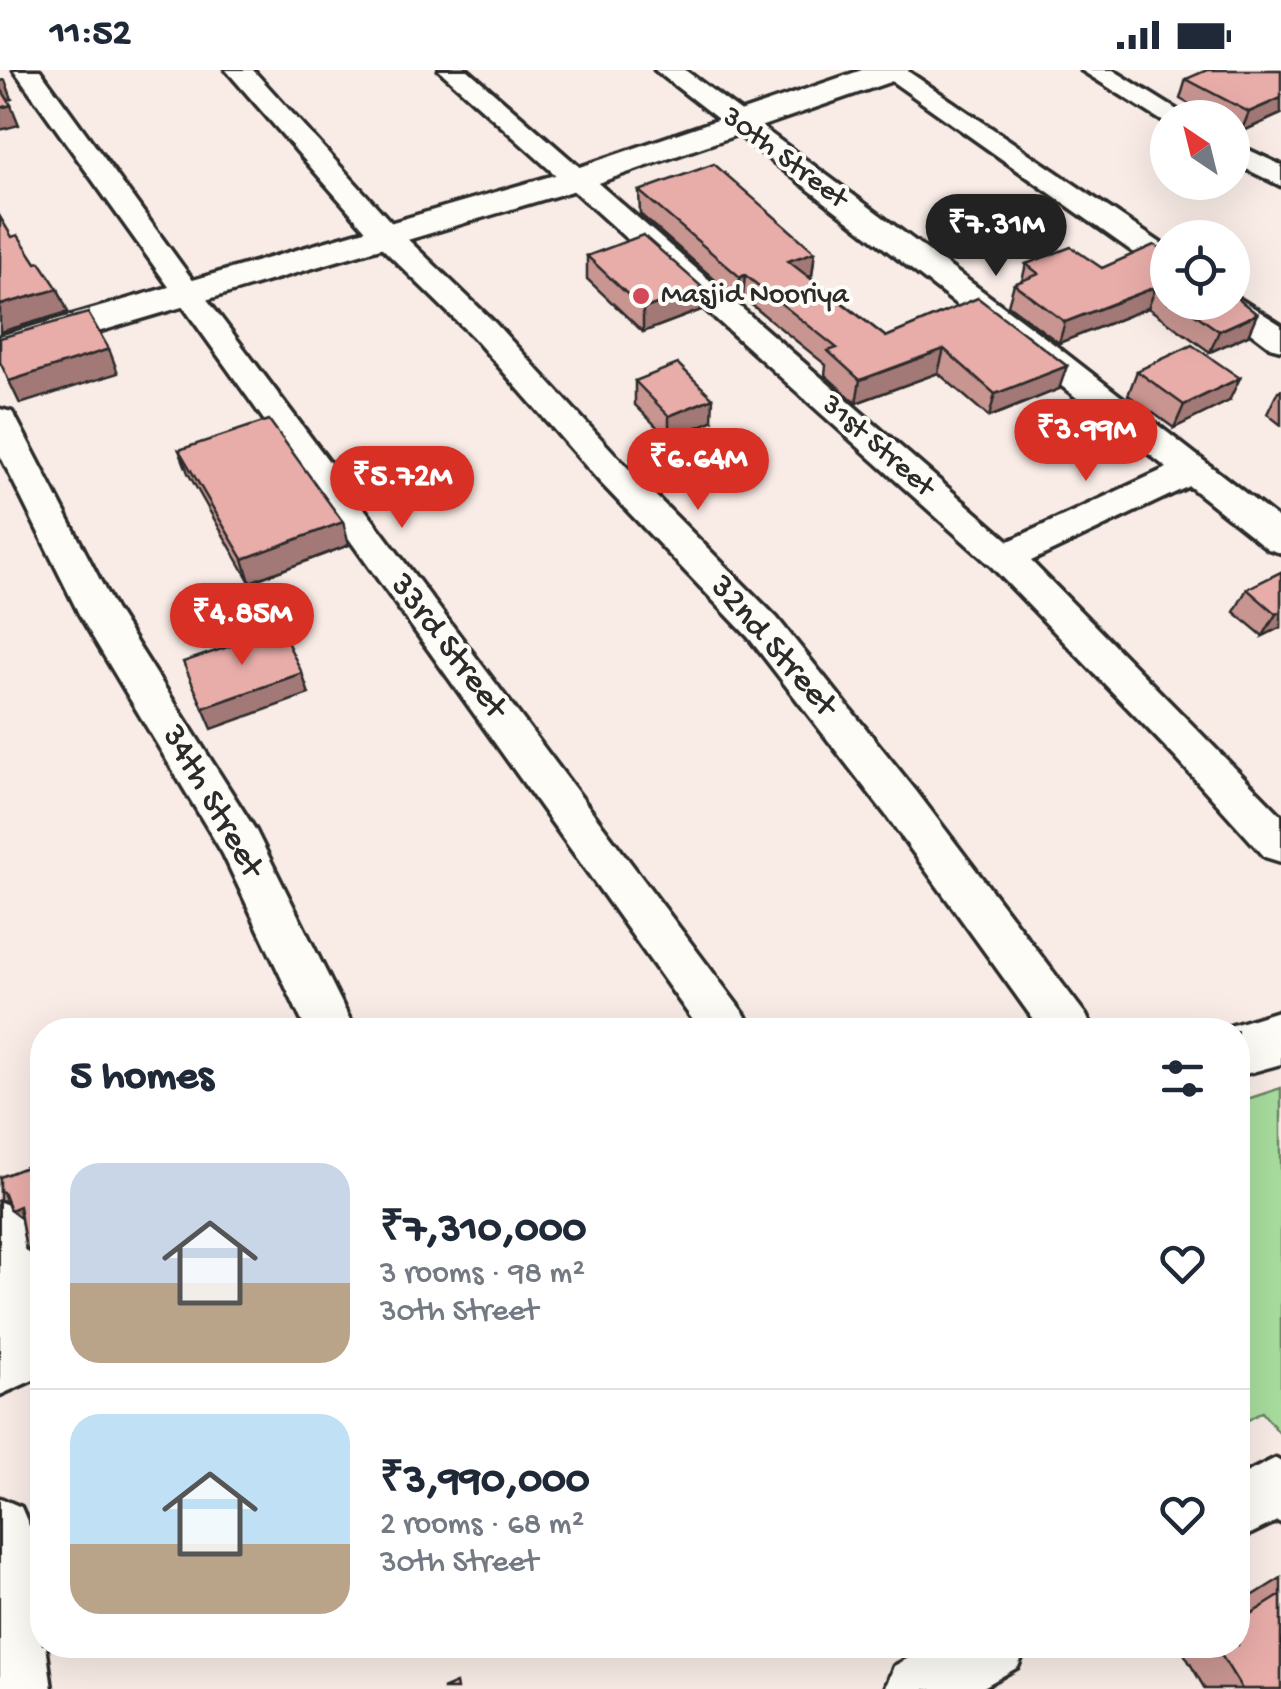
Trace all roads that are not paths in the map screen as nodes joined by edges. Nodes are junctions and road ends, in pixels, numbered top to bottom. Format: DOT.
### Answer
graph roads {
  1 [pos="27,70"];
  2 [pos="238,70"];
  3 [pos="452,70"];
  4 [pos="668,70"];
  5 [pos="891,70"];
  6 [pos="1094,70"];
  7 [pos="1150,103"];
  8 [pos="738,126"];
  9 [pos="1250,160"];
  10 [pos="1281,177"];
  11 [pos="577,179"];
  12 [pos="388,237"];
  13 [pos="1150,250"];
  14 [pos="186,294"];
  15 [pos="1250,319"];
  16 [pos="1281,340"];
  17 [pos="0,349"];
  18 [pos="0,420"];
  19 [pos="1195,469"];
  20 [pos="1281,540"];
  21 [pos="1005,558"];
  22 [pos="1281,844"];
  23 [pos="324,1018"];
  24 [pos="719,1018"];
  25 [pos="1061,1018"];
  26 [pos="1281,1037"];
  27 [pos="1250,1046"];
  28 [pos="0,1228"];
  29 [pos="25,1348"];
  30 [pos="1281,1493"];
  31 [pos="1250,1503"];
  32 [pos="0,1528"];
  33 [pos="973,1658"];
  34 [pos="20,1689"];
  35 [pos="917,1689"];
  1 -- 14 [label="street, 33rd Street"];
  2 -- 12 [label="street, 32nd Street"];
  3 -- 11 [label="street, 31st Street"];
  4 -- 8 [label="street, 30th Street"];
  5 -- 8 [label="street"];
  5 -- 13 [label="street"];
  6 -- 7 [label="street"];
  8 -- 11 [label="street"];
  8 -- 19 [label="street, 30th Street"];
  9 -- 10 [label="street"];
  11 -- 12 [label="street"];
  11 -- 21 [label="street, 31st Street"];
  12 -- 14 [label="street"];
  12 -- 25 [label="street, 32nd Street"];
  14 -- 17 [label="street"];
  14 -- 24 [label="street, 33rd Street"];
  15 -- 16 [label="street"];
  18 -- 23 [label="street, 34th Street"];
  19 -- 20 [label="street, 30th Street"];
  19 -- 21 [label="street"];
  21 -- 22 [label="street, 31st Street"];
  26 -- 27 [label="street"];
  28 -- 29 [label="street"];
  30 -- 31 [label="street"];
  32 -- 34 [label="street"];
  33 -- 35 [label="street"];
}
